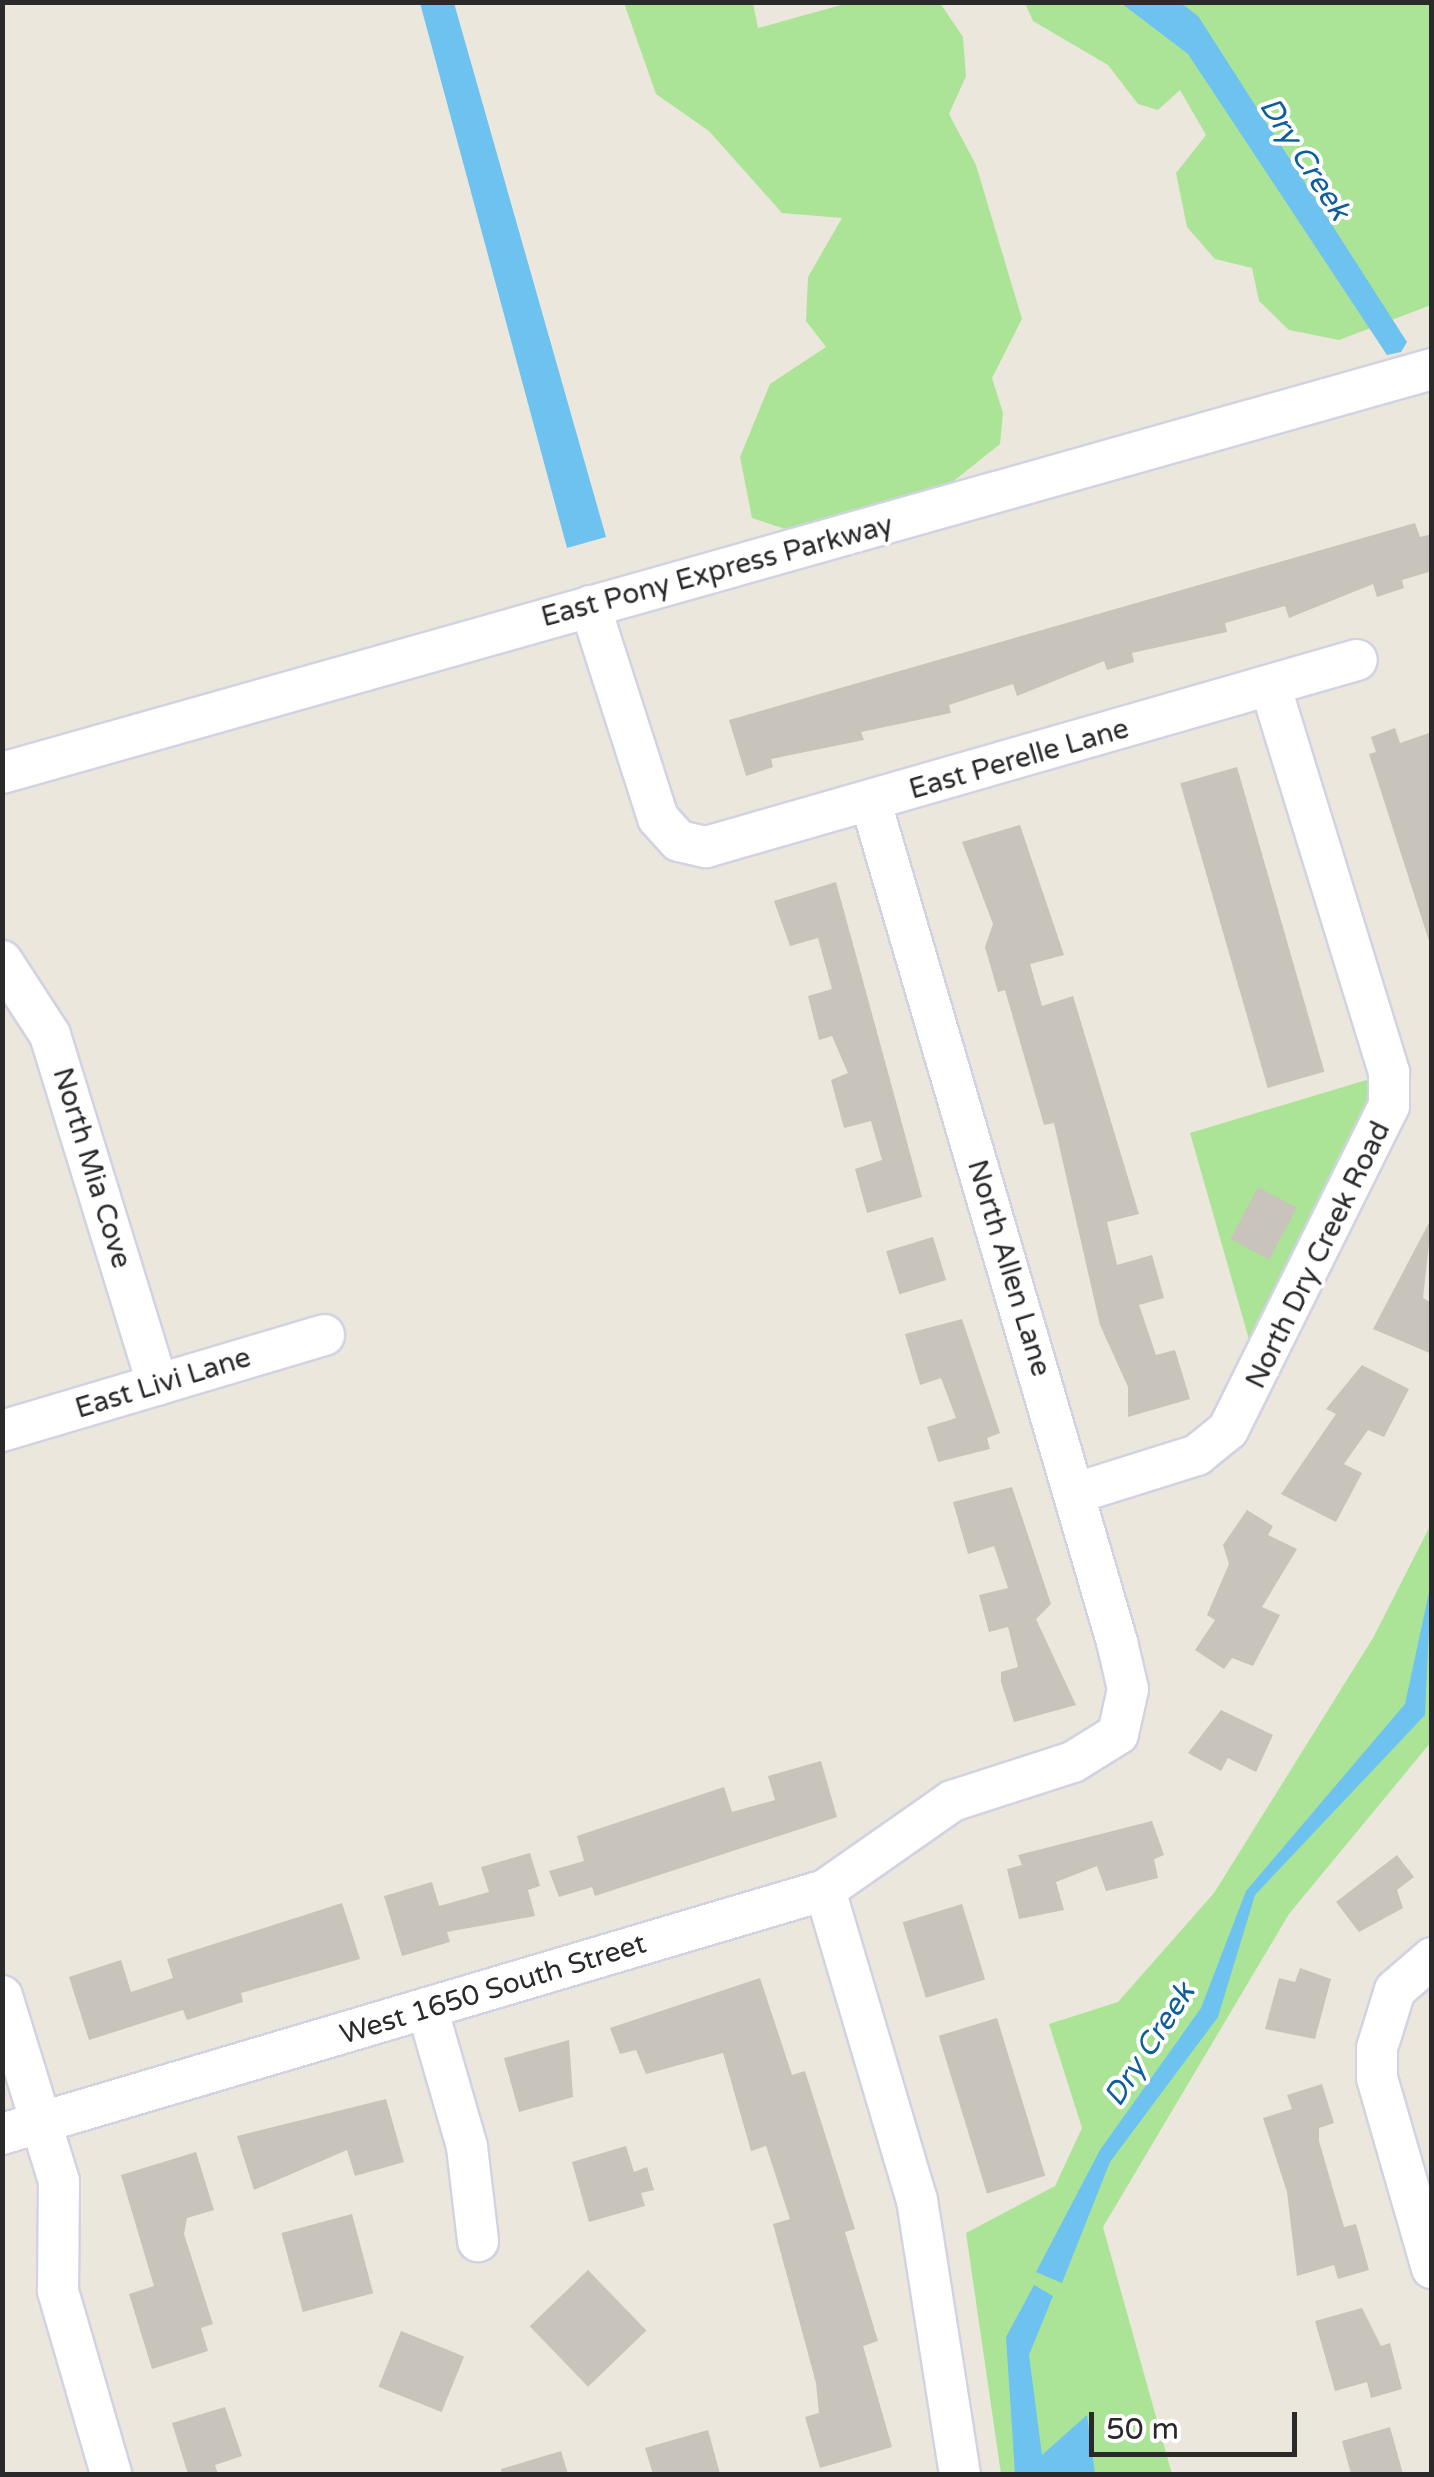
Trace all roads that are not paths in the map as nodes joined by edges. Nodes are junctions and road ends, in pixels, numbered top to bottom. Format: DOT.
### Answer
graph roads {
  1 [pos="1432,369"];
  2 [pos="590,606"];
  3 [pos="1358,660"];
  4 [pos="1270,686"];
  5 [pos="2,772"];
  6 [pos="871,803"];
  7 [pos="2,962"];
  8 [pos="324,1335"];
  9 [pos="158,1385"];
  10 [pos="2,1432"];
  11 [pos="1076,1493"];
  12 [pos="1118,1734"];
  13 [pos="825,1890"];
  14 [pos="1432,1958"];
  15 [pos="2,1996"];
  16 [pos="427,2008"];
  17 [pos="41,2123"];
  18 [pos="2,2134"];
  19 [pos="478,2241"];
  20 [pos="1432,2268"];
  21 [pos="112,2474"];
  22 [pos="960,2474"];
  1 -- 2 [label="street, East Pony Express Parkway"];
  2 -- 5 [label="street, East Pony Express Parkway"];
  2 -- 6 [label="street, East Perelle Lane"];
  3 -- 4 [label="street, East Perelle Lane"];
  4 -- 6 [label="street, East Perelle Lane"];
  4 -- 11 [label="street, North Dry Creek Road"];
  6 -- 11 [label="street, North Allen Lane"];
  7 -- 9 [label="street, North Mia Cove"];
  8 -- 9 [label="street, East Livi Lane"];
  9 -- 10 [label="street, East Livi Lane"];
  11 -- 12 [label="street, North Allen Lane"];
  12 -- 13 [label="street, West 1650 South Street"];
  13 -- 16 [label="street, West 1650 South Street"];
  13 -- 22 [label="street"];
  14 -- 20 [label="street"];
  15 -- 17 [label="street"];
  16 -- 17 [label="street, West 1650 South Street"];
  16 -- 19 [label="street"];
  17 -- 18 [label="street, West 1650 South Street"];
  17 -- 21 [label="street"];
}
